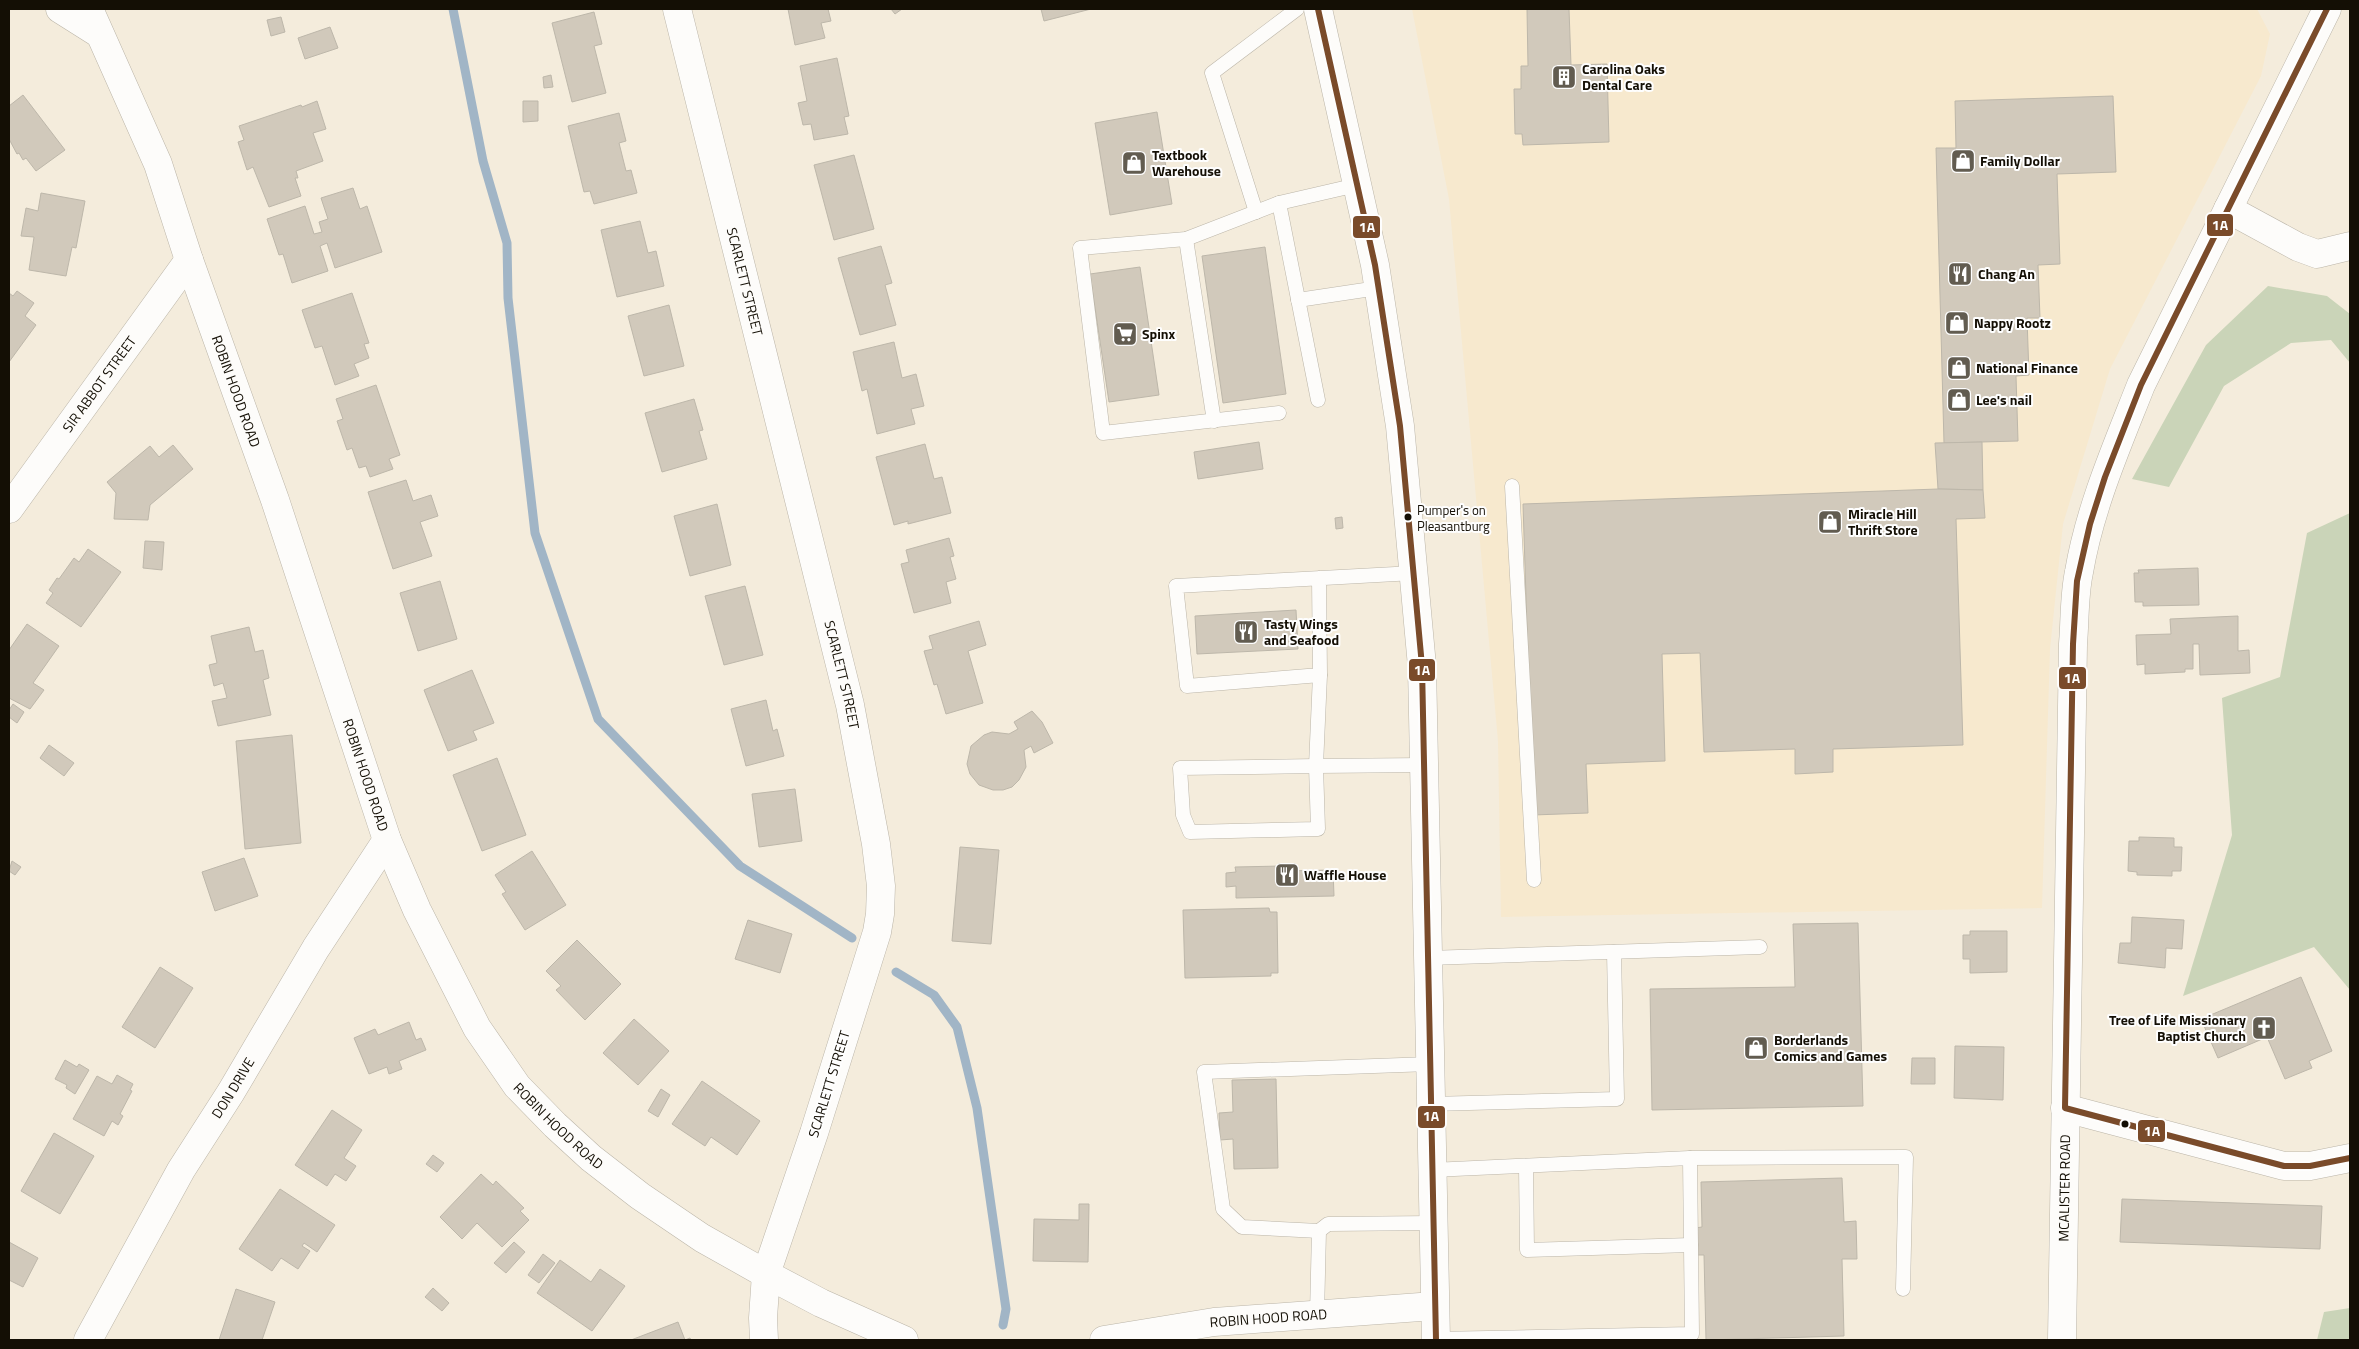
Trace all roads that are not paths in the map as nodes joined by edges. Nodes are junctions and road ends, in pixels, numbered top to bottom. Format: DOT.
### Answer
graph roads {
  1 [pos="60,9"];
  2 [pos="677,9"];
  3 [pos="1297,9"];
  4 [pos="1318,9"];
  5 [pos="2327,9"];
  6 [pos="93,21"];
  7 [pos="1357,185"];
  8 [pos="1279,203"];
  9 [pos="2228,209"];
  10 [pos="1256,212"];
  11 [pos="1186,239"];
  12 [pos="2350,246"];
  13 [pos="189,260"];
  14 [pos="1378,288"];
  15 [pos="1298,300"];
  16 [pos="1318,400"];
  17 [pos="1279,413"];
  18 [pos="1214,421"];
  19 [pos="1512,486"];
  20 [pos="9,509"];
  21 [pos="1414,573"];
  22 [pos="1319,578"];
  23 [pos="1320,675"];
  24 [pos="1424,765"];
  25 [pos="1316,766"];
  26 [pos="387,840"];
  27 [pos="1534,880"];
  28 [pos="1760,947"];
  29 [pos="1614,952"];
  30 [pos="1428,958"];
  31 [pos="1430,1064"];
  32 [pos="1430,1104"];
  33 [pos="2065,1108"];
  34 [pos="1690,1158"];
  35 [pos="2350,1158"];
  36 [pos="1526,1166"];
  37 [pos="1432,1170"];
  38 [pos="1433,1223"];
  39 [pos="1319,1231"];
  40 [pos="1691,1245"];
  41 [pos="766,1274"];
  42 [pos="1903,1289"];
  43 [pos="1434,1306"];
  44 [pos="1317,1315"];
  45 [pos="88,1340"];
  46 [pos="764,1340"];
  47 [pos="904,1340"];
  48 [pos="1104,1340"];
  49 [pos="1436,1340"];
  50 [pos="2062,1340"];
  1 -- 6 [label="street"];
  2 -- 41 [label="street, SCARLETT STREET"];
  3 -- 10 [label="lane"];
  4 -- 7 [label="street"];
  5 -- 9 [label="street, MCALISTER ROAD"];
  6 -- 13 [label="street, ROBIN HOOD ROAD"];
  7 -- 8 [label="lane"];
  7 -- 14 [label="street"];
  8 -- 10 [label="lane"];
  8 -- 15 [label="lane"];
  9 -- 12 [label="street"];
  9 -- 33 [label="street, MCALISTER ROAD"];
  10 -- 11 [label="lane"];
  11 -- 18 [label="lane"];
  11 -- 18 [label="lane"];
  13 -- 20 [label="street, SIR ABBOT STREET"];
  13 -- 26 [label="street, ROBIN HOOD ROAD"];
  14 -- 15 [label="lane"];
  14 -- 21 [label="street"];
  15 -- 16 [label="lane"];
  17 -- 18 [label="lane"];
  19 -- 27 [label="lane"];
  21 -- 22 [label="lane"];
  21 -- 24 [label="street"];
  22 -- 23 [label="lane"];
  22 -- 23 [label="lane"];
  23 -- 25 [label="lane"];
  24 -- 25 [label="lane"];
  24 -- 30 [label="street"];
  25 -- 25 [label="lane"];
  26 -- 41 [label="street, ROBIN HOOD ROAD"];
  26 -- 45 [label="street, DON DRIVE"];
  28 -- 29 [label="lane"];
  29 -- 30 [label="lane"];
  29 -- 32 [label="lane"];
  30 -- 31 [label="street"];
  31 -- 32 [label="street"];
  31 -- 39 [label="lane"];
  32 -- 37 [label="street"];
  33 -- 35 [label="street"];
  33 -- 50 [label="street, MCALISTER ROAD"];
  34 -- 36 [label="lane"];
  34 -- 40 [label="lane"];
  34 -- 42 [label="lane"];
  36 -- 37 [label="lane"];
  36 -- 40 [label="lane"];
  37 -- 38 [label="street"];
  38 -- 39 [label="lane"];
  38 -- 43 [label="street"];
  39 -- 44 [label="lane"];
  40 -- 49 [label="lane"];
  41 -- 46 [label="street, SCARLETT STREET"];
  41 -- 47 [label="street, ROBIN HOOD ROAD"];
  43 -- 44 [label="street, ROBIN HOOD ROAD"];
  43 -- 49 [label="street"];
  44 -- 48 [label="street, ROBIN HOOD ROAD"];
}
